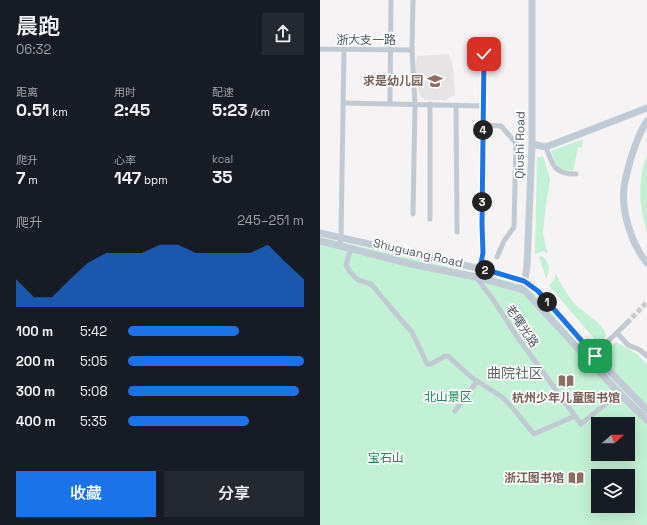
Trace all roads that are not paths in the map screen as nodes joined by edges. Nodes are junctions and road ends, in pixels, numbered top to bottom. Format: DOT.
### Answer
graph roads {
  1 [pos="391,0"];
  2 [pos="413,0"];
  3 [pos="532,0"];
  4 [pos="320,50"];
  5 [pos="344,50"];
  6 [pos="390,50"];
  7 [pos="412,50"];
  8 [pos="484,54"];
  9 [pos="344,103"];
  10 [pos="390,103"];
  11 [pos="415,104"];
  12 [pos="430,104"];
  13 [pos="456,105"];
  14 [pos="483,106"];
  15 [pos="647,108"];
  16 [pos="647,122"];
  17 [pos="483,125"];
  18 [pos="532,144"];
  19 [pos="546,147"];
  20 [pos="576,174"];
  21 [pos="413,214"];
  22 [pos="430,219"];
  23 [pos="320,232"];
  24 [pos="457,232"];
  25 [pos="341,237"];
  26 [pos="320,241"];
  27 [pos="340,245"];
  28 [pos="351,248"];
  29 [pos="497,257"];
  30 [pos="647,263"];
  31 [pos="480,268"];
  32 [pos="476,277"];
  33 [pos="524,281"];
  34 [pos="524,290"];
  35 [pos="627,323"];
  36 [pos="617,333"];
  37 [pos="604,345"];
  38 [pos="647,356"];
  39 [pos="477,381"];
  40 [pos="619,393"];
  41 [pos="647,410"];
  42 [pos="455,411"];
  43 [pos="576,416"];
  44 [pos="647,420"];
  1 -- 6 [label="street"];
  2 -- 7 [label="street"];
  3 -- 18 [label="main road, Qiushi Road"];
  4 -- 5 [label="street, 浙大支一路"];
  5 -- 6 [label="street, 浙大支一路"];
  5 -- 9 [label="street"];
  6 -- 7 [label="street, 浙大支一路"];
  6 -- 10 [label="street"];
  7 -- 11 [label="street"];
  8 -- 14 [label="street"];
  9 -- 10 [label="street"];
  9 -- 25 [label="street"];
  10 -- 11 [label="street"];
  11 -- 12 [label="street"];
  11 -- 21 [label="street"];
  12 -- 13 [label="street"];
  12 -- 22 [label="street"];
  13 -- 14 [label="street"];
  13 -- 24 [label="street"];
  14 -- 17 [label="street"];
  15 -- 19 [label="main road"];
  16 -- 30 [label="main road"];
  17 -- 29 [label="street"];
  17 -- 31 [label="street"];
  18 -- 19 [label="main road"];
  18 -- 33 [label="main road, Qiushi Road"];
  19 -- 20 [label="street"];
  23 -- 25 [label="main road, Shuguang Road"];
  25 -- 27 [label="street"];
  25 -- 31 [label="main road, Shuguang Road"];
  26 -- 27 [label="main road, Shuguang Road"];
  27 -- 28 [label="main road, Shuguang Road"];
  28 -- 32 [label="main road, Shuguang Road"];
  28 -- 39 [label="street"];
  31 -- 33 [label="main road, Shuguang Road"];
  32 -- 34 [label="main road, Shuguang Road"];
  32 -- 43 [label="street, 老曙光路"];
  33 -- 34 [label="main road, Qiushi Road"];
  33 -- 41 [label="main road, Shuguang Road"];
  34 -- 40 [label="main road"];
  35 -- 36 [label="street"];
  36 -- 37 [label="street"];
  36 -- 38 [label="street"];
  39 -- 42 [label="street"];
  39 -- 43 [label="street"];
  40 -- 43 [label="street, 老曙光路"];
  40 -- 44 [label="main road"];
}
